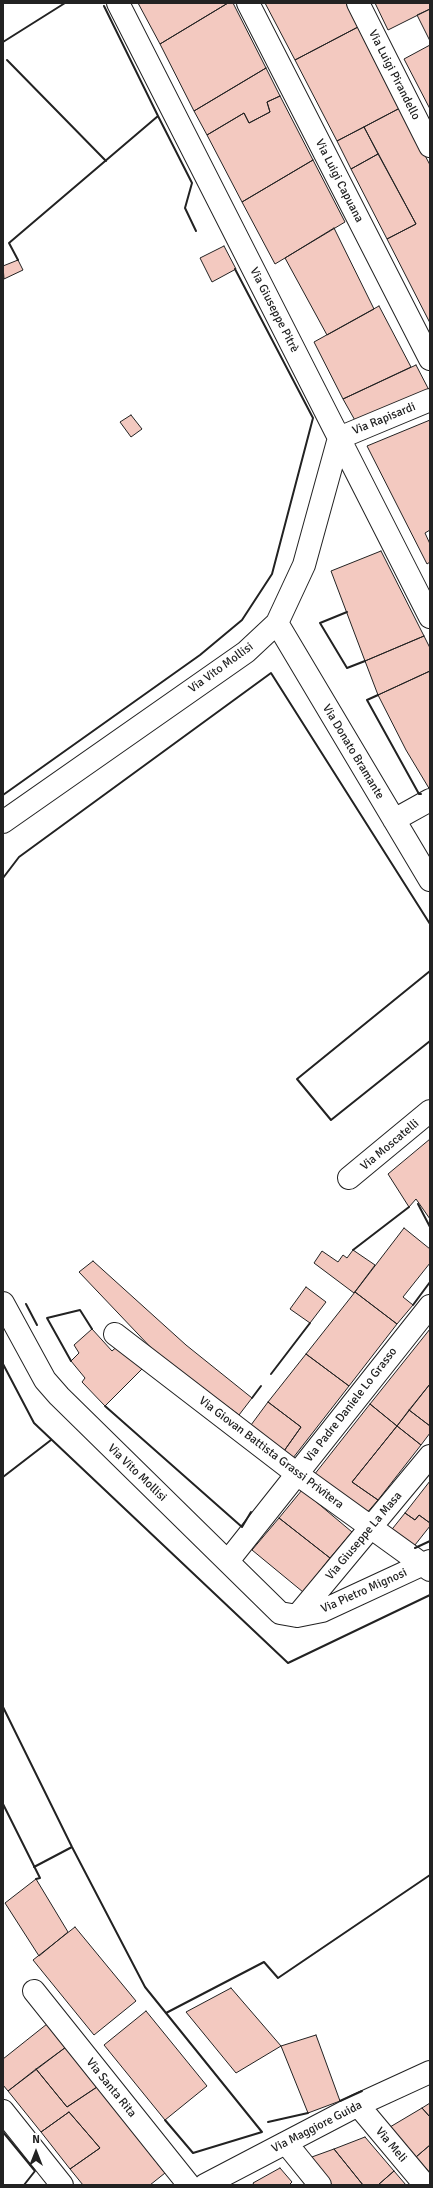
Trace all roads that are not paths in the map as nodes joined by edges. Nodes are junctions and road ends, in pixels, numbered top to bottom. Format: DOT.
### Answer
graph roads {
  1 [pos="118,3"];
  2 [pos="248,3"];
  3 [pos="358,3"];
  4 [pos="430,146"];
  5 [pos="430,359"];
  6 [pos="430,400"];
  7 [pos="339,438"];
  8 [pos="430,617"];
  9 [pos="276,623"];
  10 [pos="430,800"];
  11 [pos="394,820"];
  12 [pos="3,822"];
  13 [pos="430,880"];
  14 [pos="430,1111"];
  15 [pos="349,1178"];
  16 [pos="3,1303"];
  17 [pos="430,1306"];
  18 [pos="115,1334"];
  19 [pos="430,1456"];
  20 [pos="297,1474"];
  21 [pos="371,1527"];
  22 [pos="228,1561"];
  23 [pos="428,1565"];
  24 [pos="298,1616"];
  25 [pos="34,1991"];
  26 [pos="430,2072"];
  27 [pos="358,2105"];
  28 [pos="3,2111"];
  29 [pos="286,2143"];
  30 [pos="62,2185"];
  31 [pos="189,2185"];
  32 [pos="205,2185"];
  33 [pos="320,2185"];
  34 [pos="424,2185"];
  1 -- 7 [label="street, Via Giuseppe Pitrè"];
  2 -- 5 [label="street, Via Luigi Capuana"];
  3 -- 4 [label="street, Via Luigi Pirandello"];
  6 -- 7 [label="street, Via Rapisardi"];
  7 -- 8 [label="street, Via Giuseppe Pitrè"];
  7 -- 9 [label="street, Via Vito Mollisi"];
  9 -- 11 [label="street, Via Donato Bramante"];
  9 -- 12 [label="street, Via Vito Mollisi"];
  10 -- 11 [label="street"];
  11 -- 13 [label="street, Via Donato Bramante"];
  14 -- 15 [label="street, Via Moscatelli"];
  16 -- 22 [label="street, Via Vito Mollisi"];
  17 -- 20 [label="street, Via Padre Daniele Lo Grasso"];
  18 -- 20 [label="street, Via Giovan Battista Grassi Privitera"];
  19 -- 21 [label="street, Via Giuseppe La Masa"];
  20 -- 21 [label="street, Via Giovan Battista Grassi Privitera"];
  20 -- 22 [label="street, Via Padre Daniele Lo Grasso"];
  21 -- 23 [label="street, Via Giovan Battista Grassi Privitera"];
  21 -- 24 [label="street, Via Giuseppe La Masa"];
  22 -- 24 [label="street, Via Vito Mollisi"];
  23 -- 24 [label="street, Via Pietro Mignosi"];
  25 -- 31 [label="street, Via Santa Rita"];
  26 -- 27 [label="street, Via Maggiore Guida"];
  27 -- 29 [label="street, Via Maggiore Guida"];
  27 -- 34 [label="street, Via Meli"];
  28 -- 30 [label="street"];
  29 -- 32 [label="street, Via Maggiore Guida"];
  29 -- 33 [label="street"];
}
